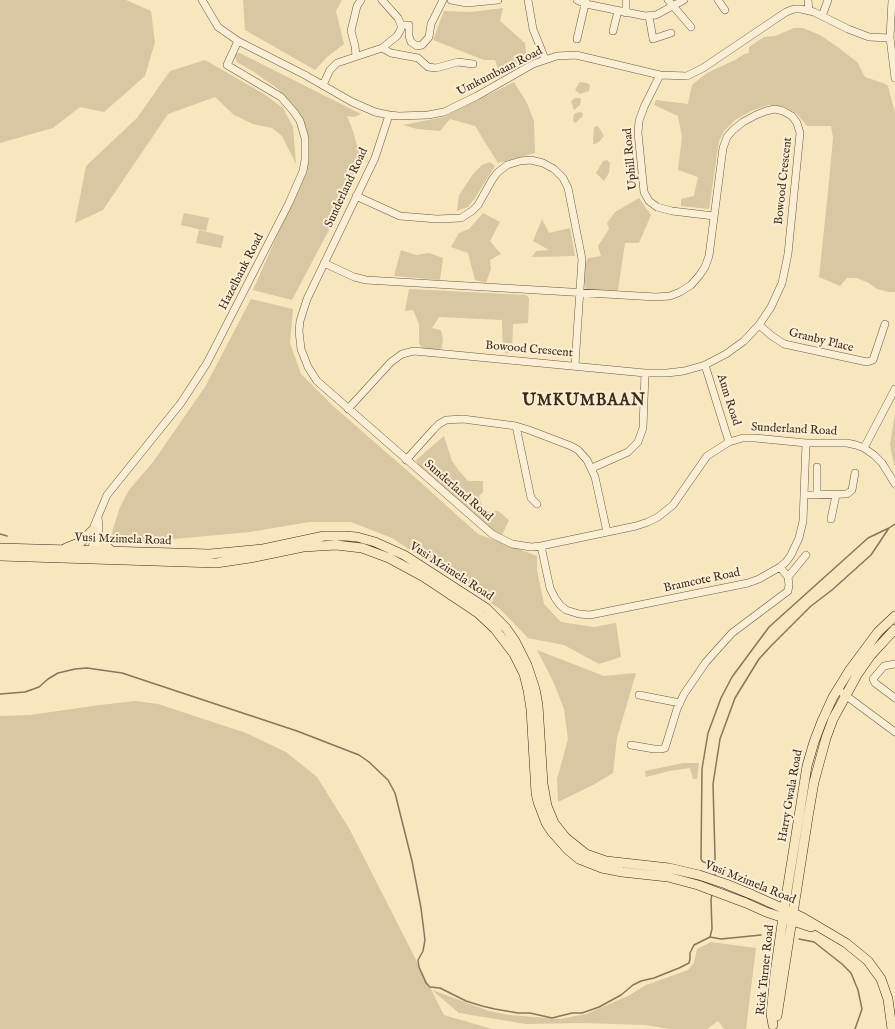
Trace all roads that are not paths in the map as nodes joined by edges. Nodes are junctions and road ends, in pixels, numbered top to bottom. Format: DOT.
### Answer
graph roads {
  1 [pos="202,0"];
  2 [pos="361,0"];
  3 [pos="382,0"];
  4 [pos="443,0"];
  5 [pos="451,0"];
  6 [pos="498,0"];
  7 [pos="528,0"];
  8 [pos="577,0"];
  9 [pos="626,0"];
  10 [pos="668,0"];
  11 [pos="684,0"];
  12 [pos="718,0"];
  13 [pos="808,0"];
  14 [pos="828,0"];
  15 [pos="892,0"];
  16 [pos="586,2"];
  17 [pos="673,6"];
  18 [pos="725,10"];
  19 [pos="810,11"];
  20 [pos="622,12"];
  21 [pos="649,16"];
  22 [pos="822,16"];
  23 [pos="401,25"];
  24 [pos="691,27"];
  25 [pos="893,28"];
  26 [pos="613,31"];
  27 [pos="671,33"];
  28 [pos="890,38"];
  29 [pos="576,39"];
  30 [pos="238,41"];
  31 [pos="382,48"];
  32 [pos="356,56"];
  33 [pos="545,59"];
  34 [pos="473,64"];
  35 [pos="660,75"];
  36 [pos="895,78"];
  37 [pos="324,85"];
  38 [pos="389,115"];
  39 [pos="356,196"];
  40 [pos="714,216"];
  41 [pos="324,263"];
  42 [pos="580,293"];
  43 [pos="885,324"];
  44 [pos="759,325"];
  45 [pos="575,365"];
  46 [pos="705,365"];
  47 [pos="645,373"];
  48 [pos="895,389"];
  49 [pos="348,409"];
  50 [pos="516,426"];
  51 [pos="729,442"];
  52 [pos="806,443"];
  53 [pos="864,448"];
  54 [pos="406,460"];
  55 [pos="817,467"];
  56 [pos="592,468"];
  57 [pos="855,473"];
  58 [pos="895,484"];
  59 [pos="804,495"];
  60 [pos="817,495"];
  61 [pos="836,495"];
  62 [pos="537,504"];
  63 [pos="831,519"];
  64 [pos="607,532"];
  65 [pos="96,533"];
  66 [pos="541,546"];
  67 [pos="0,548"];
  68 [pos="63,550"];
  69 [pos="111,552"];
  70 [pos="95,555"];
  71 [pos="806,555"];
  72 [pos="0,556"];
  73 [pos="780,567"];
  74 [pos="788,577"];
  75 [pos="895,616"];
  76 [pos="895,629"];
  77 [pos="895,664"];
  78 [pos="837,689"];
  79 [pos="639,695"];
  80 [pos="846,695"];
  81 [pos="895,698"];
  82 [pos="680,703"];
  83 [pos="895,732"];
  84 [pos="630,744"];
  85 [pos="788,888"];
  86 [pos="765,900"];
  87 [pos="766,912"];
  88 [pos="788,915"];
  89 [pos="810,927"];
  90 [pos="823,931"];
  91 [pos="786,933"];
  92 [pos="773,1027"];
  93 [pos="892,1029"];
  1 -- 30 [label="street, Umkumbaan Road"];
  2 -- 32 [label="street"];
  3 -- 23 [label="street"];
  4 -- 23 [label="street"];
  5 -- 6 [label="street"];
  7 -- 33 [label="street"];
  8 -- 16 [label="street"];
  9 -- 20 [label="street"];
  10 -- 17 [label="street"];
  11 -- 17 [label="street"];
  12 -- 18 [label="street"];
  13 -- 19 [label="street"];
  14 -- 22 [label="street"];
  15 -- 25 [label="street"];
  16 -- 20 [label="street"];
  16 -- 29 [label="street"];
  17 -- 21 [label="street"];
  17 -- 24 [label="street"];
  19 -- 22 [label="street, Umkumbaan Road"];
  19 -- 35 [label="street, Umkumbaan Road"];
  20 -- 21 [label="street"];
  20 -- 26 [label="street"];
  21 -- 27 [label="street"];
  22 -- 28 [label="street, Umkumbaan Road"];
  23 -- 31 [label="street"];
  25 -- 28 [label="street"];
  28 -- 36 [label="street"];
  30 -- 37 [label="street, Umkumbaan Road"];
  30 -- 65 [label="street, Hazelbank Road"];
  31 -- 32 [label="street"];
  31 -- 34 [label="street"];
  32 -- 37 [label="street"];
  33 -- 35 [label="street, Umkumbaan Road"];
  33 -- 38 [label="street, Umkumbaan Road"];
  35 -- 40 [label="street, Uphill Road"];
  37 -- 38 [label="street, Umkumbaan Road"];
  38 -- 39 [label="street, Sunderland Road"];
  39 -- 41 [label="street, Sunderland Road"];
  39 -- 42 [label="street"];
  40 -- 42 [label="street, Bowood Crescent"];
  40 -- 44 [label="street, Bowood Crescent"];
  41 -- 42 [label="street, Bowood Crescent"];
  41 -- 49 [label="street, Sunderland Road"];
  42 -- 45 [label="street"];
  43 -- 44 [label="street, Granby Place"];
  44 -- 46 [label="street, Bowood Crescent"];
  45 -- 47 [label="street, Bowood Crescent"];
  45 -- 49 [label="street, Bowood Crescent"];
  46 -- 47 [label="street, Bowood Crescent"];
  46 -- 51 [label="street, Aum Road"];
  47 -- 56 [label="street"];
  48 -- 53 [label="street"];
  49 -- 54 [label="street, Sunderland Road"];
  50 -- 54 [label="street"];
  50 -- 56 [label="street"];
  50 -- 62 [label="street"];
  51 -- 52 [label="street, Sunderland Road"];
  51 -- 64 [label="street, Sunderland Road"];
  52 -- 53 [label="street, Sunderland Road"];
  52 -- 59 [label="street, Bramcote Road"];
  53 -- 58 [label="street"];
  54 -- 66 [label="street, Sunderland Road"];
  55 -- 60 [label="street"];
  56 -- 64 [label="street"];
  57 -- 61 [label="street"];
  59 -- 60 [label="street"];
  59 -- 73 [label="street, Bramcote Road"];
  60 -- 61 [label="street"];
  61 -- 63 [label="street"];
  64 -- 66 [label="street, Sunderland Road"];
  65 -- 68 [label="main road"];
  65 -- 69 [label="main road"];
  65 -- 70 [label="street, Hazelbank Road"];
  66 -- 73 [label="street, Bramcote Road"];
  67 -- 68 [label="main road, Vusi Mzimela Road"];
  68 -- 70 [label="main road, Vusi Mzimela Road"];
  69 -- 70 [label="main road, Vusi Mzimela Road"];
  69 -- 86 [label="main road, Vusi Mzimela Road"];
  70 -- 72 [label="main road, Vusi Mzimela Road"];
  70 -- 87 [label="main road, Vusi Mzimela Road"];
  71 -- 74 [label="street"];
  73 -- 74 [label="street"];
  74 -- 82 [label="street"];
  75 -- 78 [label="main road, Harry Gwala Road"];
  76 -- 80 [label="main road, Harry Gwala Road"];
  77 -- 81 [label="street"];
  78 -- 80 [label="street"];
  78 -- 85 [label="main road, Harry Gwala Road"];
  79 -- 82 [label="street"];
  80 -- 83 [label="street"];
  80 -- 88 [label="main road, Harry Gwala Road"];
  82 -- 84 [label="street"];
  85 -- 86 [label="main road"];
  85 -- 88 [label="main road, Harry Gwala Road"];
  86 -- 88 [label="main road, Vusi Mzimela Road"];
  87 -- 88 [label="main road, Vusi Mzimela Road"];
  87 -- 91 [label="main road"];
  88 -- 89 [label="main road, Vusi Mzimela Road"];
  88 -- 90 [label="main road, Vusi Mzimela Road"];
  88 -- 91 [label="main road, Rick Turner Road"];
  89 -- 90 [label="main road, Vusi Mzimela Road"];
  89 -- 91 [label="main road"];
  90 -- 93 [label="main road, Vusi Mzimela Road"];
  91 -- 92 [label="main road, Rick Turner Road"];
}
